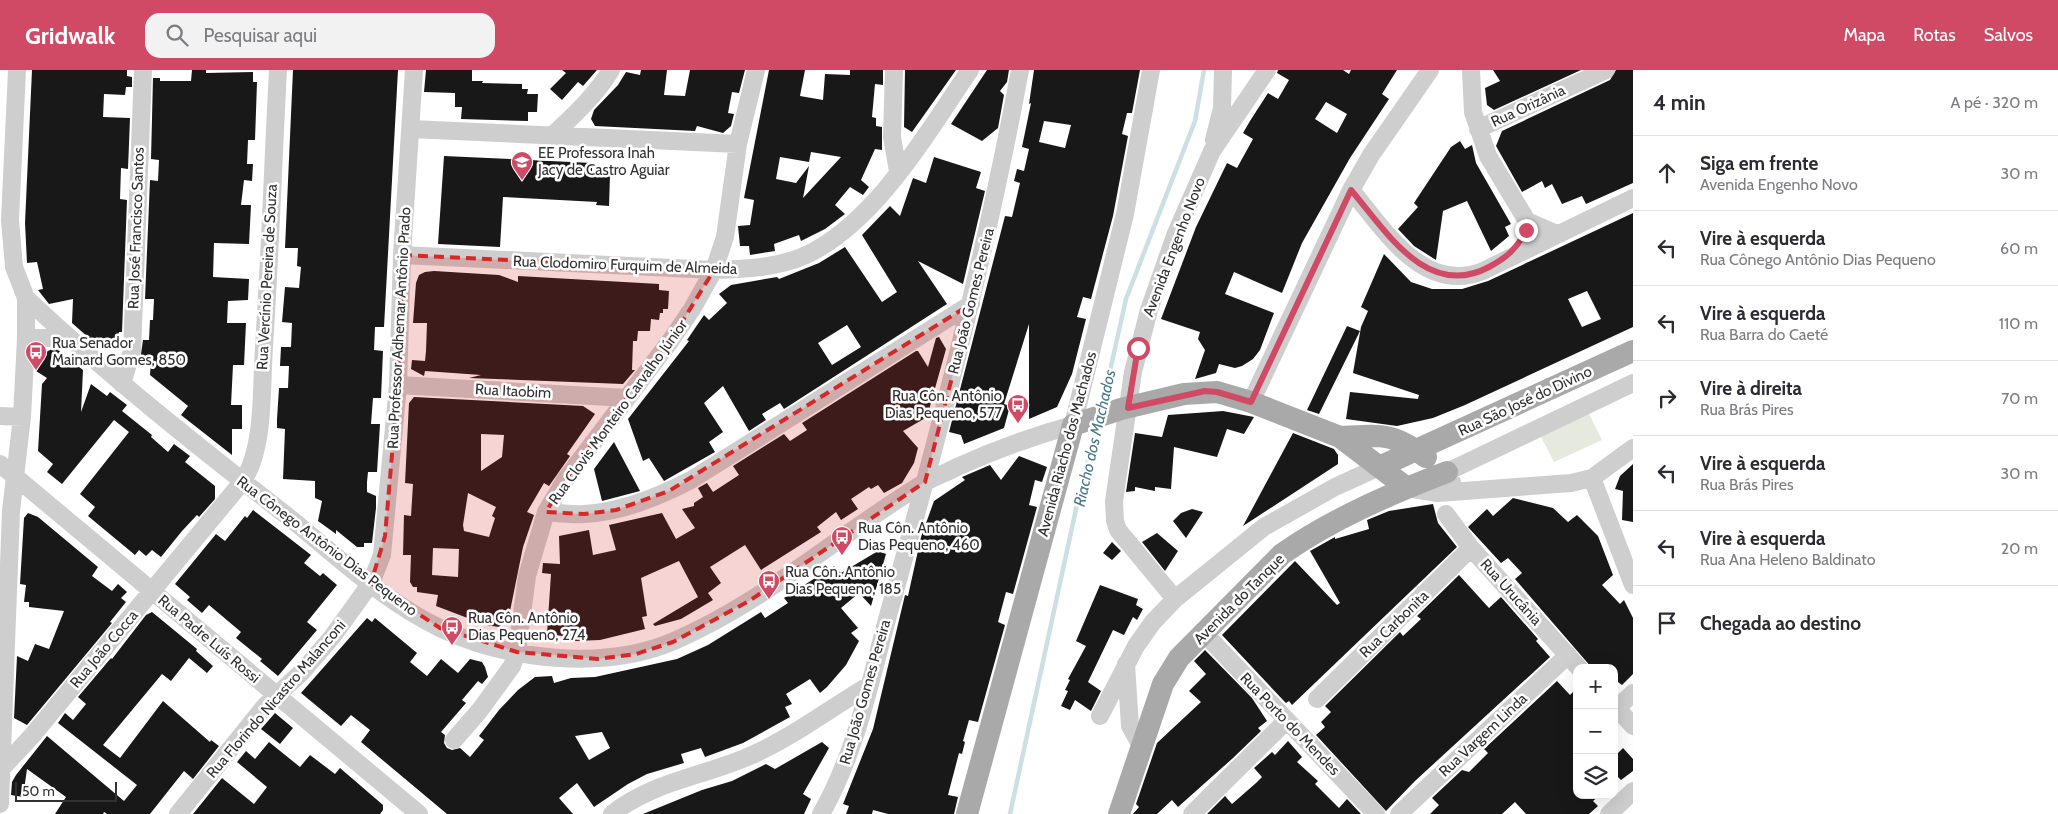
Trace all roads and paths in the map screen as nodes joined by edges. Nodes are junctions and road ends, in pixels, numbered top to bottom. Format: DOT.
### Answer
graph roads {
  1 [pos="17,70"];
  2 [pos="143,70"];
  3 [pos="278,70"];
  4 [pos="414,70"];
  5 [pos="611,70"];
  6 [pos="756,70"];
  7 [pos="894,70"];
  8 [pos="970,70"];
  9 [pos="1020,70"];
  10 [pos="1151,70"];
  11 [pos="1223,70"];
  12 [pos="1267,70"];
  13 [pos="1430,70"];
  14 [pos="1471,70"];
  15 [pos="1606,70"];
  16 [pos="411,129"];
  17 [pos="1478,129"];
  18 [pos="552,136"];
  19 [pos="738,144"];
  20 [pos="1212,150"];
  21 [pos="898,171"];
  22 [pos="1351,190"];
  23 [pos="1633,198"];
  24 [pos="1528,221"];
  25 [pos="1556,234"];
  26 [pos="402,254"];
  27 [pos="1507,258"];
  28 [pos="714,270"];
  29 [pos="26,298"];
  30 [pos="971,304"];
  31 [pos="26,338"];
  32 [pos="70,338"];
  33 [pos="1633,351"];
  34 [pos="1633,383"];
  35 [pos="122,384"];
  36 [pos="398,385"];
  37 [pos="627,398"];
  38 [pos="1251,402"];
  39 [pos="1124,408"];
  40 [pos="0,416"];
  41 [pos="22,417"];
  42 [pos="1082,422"];
  43 [pos="1340,437"];
  44 [pos="1633,448"];
  45 [pos="1416,450"];
  46 [pos="0,464"];
  47 [pos="1379,467"];
  48 [pos="14,476"];
  49 [pos="1592,478"];
  50 [pos="243,481"];
  51 [pos="925,482"];
  52 [pos="1450,482"];
  53 [pos="1407,488"];
  54 [pos="546,512"];
  55 [pos="1446,514"];
  56 [pos="1471,548"];
  57 [pos="371,583"];
  58 [pos="1633,585"];
  59 [pos="151,592"];
  60 [pos="1176,599"];
  61 [pos="1204,633"];
  62 [pos="517,652"];
  63 [pos="1574,661"];
  64 [pos="1126,664"];
  65 [pos="868,686"];
  66 [pos="1633,693"];
  67 [pos="277,695"];
  68 [pos="1317,699"];
  69 [pos="1618,705"];
  70 [pos="1618,709"];
  71 [pos="1100,716"];
  72 [pos="1286,721"];
  73 [pos="1633,726"];
  74 [pos="454,740"];
  75 [pos="1141,746"];
  76 [pos="1,769"];
  77 [pos="1633,791"];
  78 [pos="0,804"];
  79 [pos="398,808"];
  80 [pos="178,814"];
  81 [pos="419,814"];
  82 [pos="612,814"];
  83 [pos="821,814"];
  84 [pos="967,814"];
  85 [pos="1119,814"];
  86 [pos="1192,814"];
  87 [pos="1376,814"];
  88 [pos="1399,814"];
  89 [pos="1609,814"];
  1 -- 29 [label="street"];
  2 -- 35 [label="street, Rua José Francisco Santos"];
  3 -- 50 [label="street, Rua Vercínio Pereira de Souza"];
  4 -- 16 [label="street, Rua Professor Adhemar Antônio Prado"];
  5 -- 18 [label="street"];
  6 -- 19 [label="street, Rua Clovis Monteiro Carvalho Júnior"];
  7 -- 21 [label="street"];
  8 -- 21 [label="street, Rua Clodomiro Furquim de Almeida"];
  9 -- 30 [label="street, Rua João Gomes Pereira"];
  10 -- 42 [label="street, Avenida Riacho dos Machados"];
  11 -- 20 [label="street"];
  12 -- 20 [label="street, Avenida Engenho Novo"];
  13 -- 22 [label="street"];
  14 -- 17 [label="street"];
  15 -- 17 [label="street, Rua Orizânia"];
  16 -- 18 [label="street"];
  16 -- 26 [label="street, Rua Professor Adhemar Antônio Prado"];
  17 -- 24 [label="street"];
  18 -- 19 [label="street"];
  19 -- 28 [label="street, Rua Clovis Monteiro Carvalho Júnior"];
  20 -- 39 [label="street, Avenida Engenho Novo"];
  21 -- 28 [label="street, Rua Clodomiro Furquim de Almeida"];
  22 -- 27 [label="street"];
  22 -- 38 [label="street"];
  23 -- 25 [label="street"];
  24 -- 25 [label="street"];
  24 -- 27 [label="street"];
  25 -- 27 [label="street"];
  26 -- 28 [label="street, Rua Clodomiro Furquim de Almeida"];
  26 -- 36 [label="street, Rua Professor Adhemar Antônio Prado"];
  28 -- 37 [label="street, Rua Clovis Monteiro Carvalho Júnior"];
  29 -- 31 [label="street"];
  29 -- 32 [label="street, Rua Cônego Antônio Dias Pequeno"];
  30 -- 51 [label="street, Rua João Gomes Pereira"];
  30 -- 54 [label="street"];
  31 -- 32 [label="street"];
  31 -- 41 [label="street"];
  32 -- 35 [label="street, Rua Cônego Antônio Dias Pequeno"];
  33 -- 45 [label="main road, Rua São José do Divino"];
  34 -- 52 [label="street, Rua São José do Divino"];
  35 -- 50 [label="street, Rua Cônego Antônio Dias Pequeno"];
  36 -- 37 [label="street, Rua Itaobim"];
  36 -- 57 [label="street, Rua Professor Adhemar Antônio Prado"];
  37 -- 54 [label="street, Rua Clovis Monteiro Carvalho Júnior"];
  38 -- 39 [label="main road, Rua Cônego Antônio Dias Pequeno"];
  38 -- 43 [label="main road"];
  39 -- 42 [label="main road, Rua Cônego Antônio Dias Pequeno"];
  39 -- 60 [label="street, Avenida Engenho Novo"];
  40 -- 41 [label="street"];
  41 -- 48 [label="street"];
  42 -- 51 [label="street, Rua Cônego Antônio Dias Pequeno"];
  42 -- 84 [label="main road, Avenida Riacho dos Machados"];
  43 -- 45 [label="main road"];
  43 -- 47 [label="main road"];
  44 -- 49 [label="street"];
  45 -- 47 [label="main road, Rua São José do Divino"];
  45 -- 52 [label="main road"];
  46 -- 48 [label="street, Rua Padre Luís Rossi"];
  47 -- 53 [label="main road"];
  47 -- 60 [label="street"];
  48 -- 59 [label="street, Rua Padre Luís Rossi"];
  48 -- 76 [label="street"];
  49 -- 52 [label="street"];
  49 -- 58 [label="street"];
  50 -- 57 [label="street, Rua Cônego Antônio Dias Pequeno"];
  50 -- 59 [label="street, Rua João Cocca"];
  51 -- 62 [label="street, Rua Cônego Antônio Dias Pequeno"];
  51 -- 65 [label="street, Rua João Gomes Pereira"];
  52 -- 53 [label="main road, Rua São José do Divino"];
  53 -- 61 [label="main road, Avenida do Tanque"];
  54 -- 62 [label="street, Rua Clovis Monteiro Carvalho Júnior"];
  55 -- 56 [label="street, Rua Urucânia"];
  56 -- 63 [label="street, Rua Urucânia"];
  56 -- 68 [label="street, Rua Carbonita"];
  57 -- 62 [label="street, Rua Cônego Antônio Dias Pequeno"];
  57 -- 67 [label="street, Rua Florindo Nicastro Malanconi"];
  59 -- 67 [label="street, Rua Padre Luís Rossi"];
  59 -- 76 [label="street, Rua João Cocca"];
  60 -- 64 [label="street"];
  61 -- 72 [label="street, Rua Porto do Mendes"];
  61 -- 75 [label="main road, Avenida do Tanque"];
  62 -- 74 [label="street, Rua Clovis Monteiro Carvalho Júnior"];
  63 -- 88 [label="street, Rua Vargem Linda"];
  64 -- 71 [label="street"];
  64 -- 75 [label="street"];
  65 -- 82 [label="street"];
  65 -- 83 [label="street, Rua João Gomes Pereira"];
  66 -- 69 [label="street"];
  67 -- 79 [label="street, Rua Padre Luís Rossi"];
  67 -- 80 [label="street, Rua Florindo Nicastro Malanconi"];
  70 -- 73 [label="street"];
  72 -- 86 [label="street"];
  72 -- 87 [label="street, Rua Porto do Mendes"];
  75 -- 85 [label="main road, Avenida do Tanque"];
  76 -- 78 [label="street"];
  77 -- 89 [label="street"];
  79 -- 81 [label="street, Rua Padre Luís Rossi"];
}
